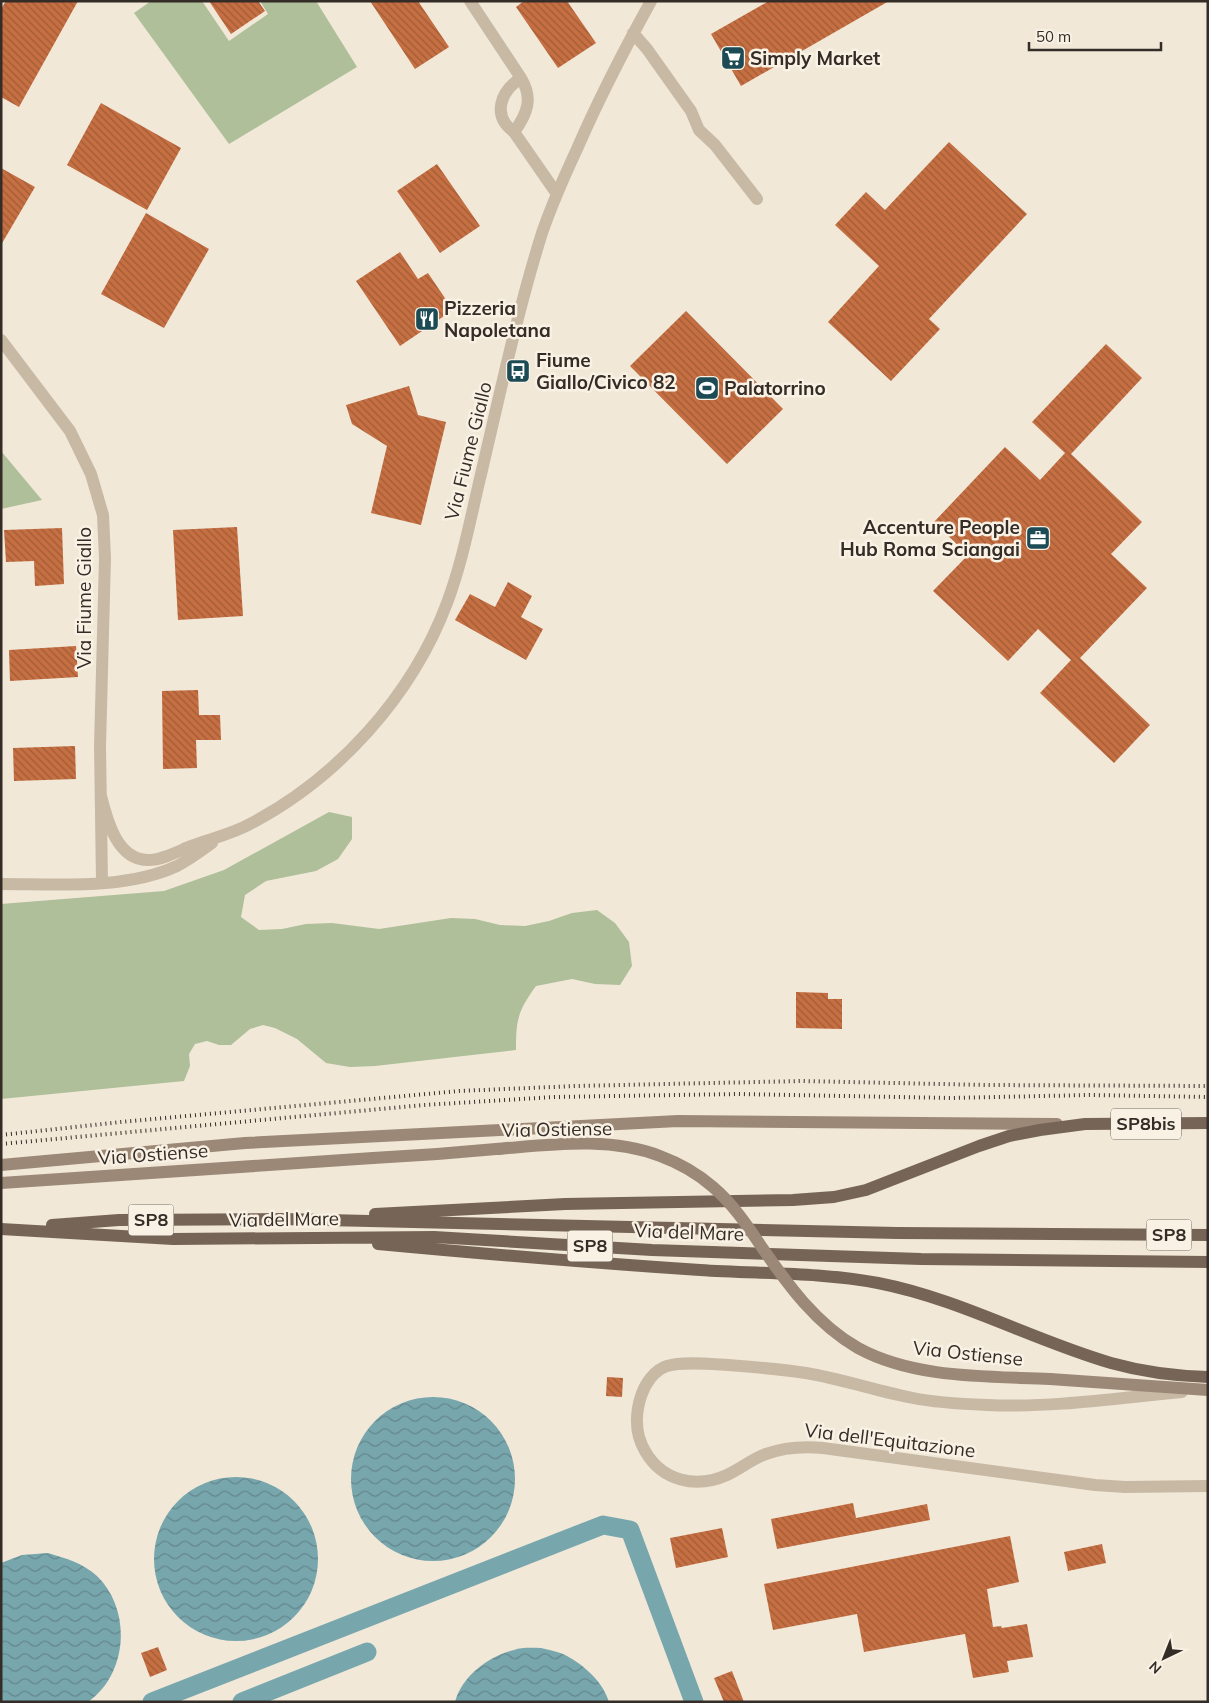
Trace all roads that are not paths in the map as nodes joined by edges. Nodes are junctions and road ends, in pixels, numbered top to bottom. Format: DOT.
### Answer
graph roads {
  1 [pos="470,1"];
  2 [pos="651,1"];
  3 [pos="633,33"];
  4 [pos="522,78"];
  5 [pos="514,132"];
  6 [pos="557,194"];
  7 [pos="757,199"];
  8 [pos="1,340"];
  9 [pos="100,796"];
  10 [pos="223,836"];
  11 [pos="102,882"];
  12 [pos="1,884"];
  13 [pos="1208,1123"];
  14 [pos="1085,1124"];
  15 [pos="1,1165"];
  16 [pos="1,1183"];
  17 [pos="283,1219"];
  18 [pos="1,1229"];
  19 [pos="20,1229"];
  20 [pos="1208,1235"];
  21 [pos="318,1238"];
  22 [pos="1208,1262"];
  23 [pos="1207,1385"];
  24 [pos="1208,1486"];
  1 -- 4 [label="street"];
  2 -- 3 [label="street, Via Fiume Giallo"];
  3 -- 6 [label="street, Via Fiume Giallo"];
  3 -- 7 [label="street"];
  4 -- 5 [label="street"];
  4 -- 5 [label="street"];
  5 -- 6 [label="street"];
  6 -- 10 [label="street, Via Fiume Giallo"];
  8 -- 9 [label="street, Via Fiume Giallo"];
  9 -- 10 [label="street, Via Fiume Giallo"];
  9 -- 11 [label="street, Via Fiume Giallo"];
  10 -- 11 [label="street, Via Fiume Giallo"];
  11 -- 12 [label="street, Via Fiume Giallo"];
  13 -- 14 [label="main road, Via Ostiense / SP8bis"];
  14 -- 15 [label="main road, Via Ostiense / SP8bis"];
  14 -- 17 [label="main road"];
  16 -- 23 [label="main road, Via Ostiense, bridge"];
  17 -- 19 [label="main road, Via del Mare / SP8"];
  17 -- 20 [label="main road, Via del Mare / SP8"];
  18 -- 19 [label="main road, Via del Mare / SP8"];
  19 -- 21 [label="main road, Via del Mare / SP8"];
  21 -- 22 [label="main road, Via del Mare / SP8"];
  21 -- 23 [label="main road"];
  23 -- 24 [label="street, Via dell'Equitazione"];
}
